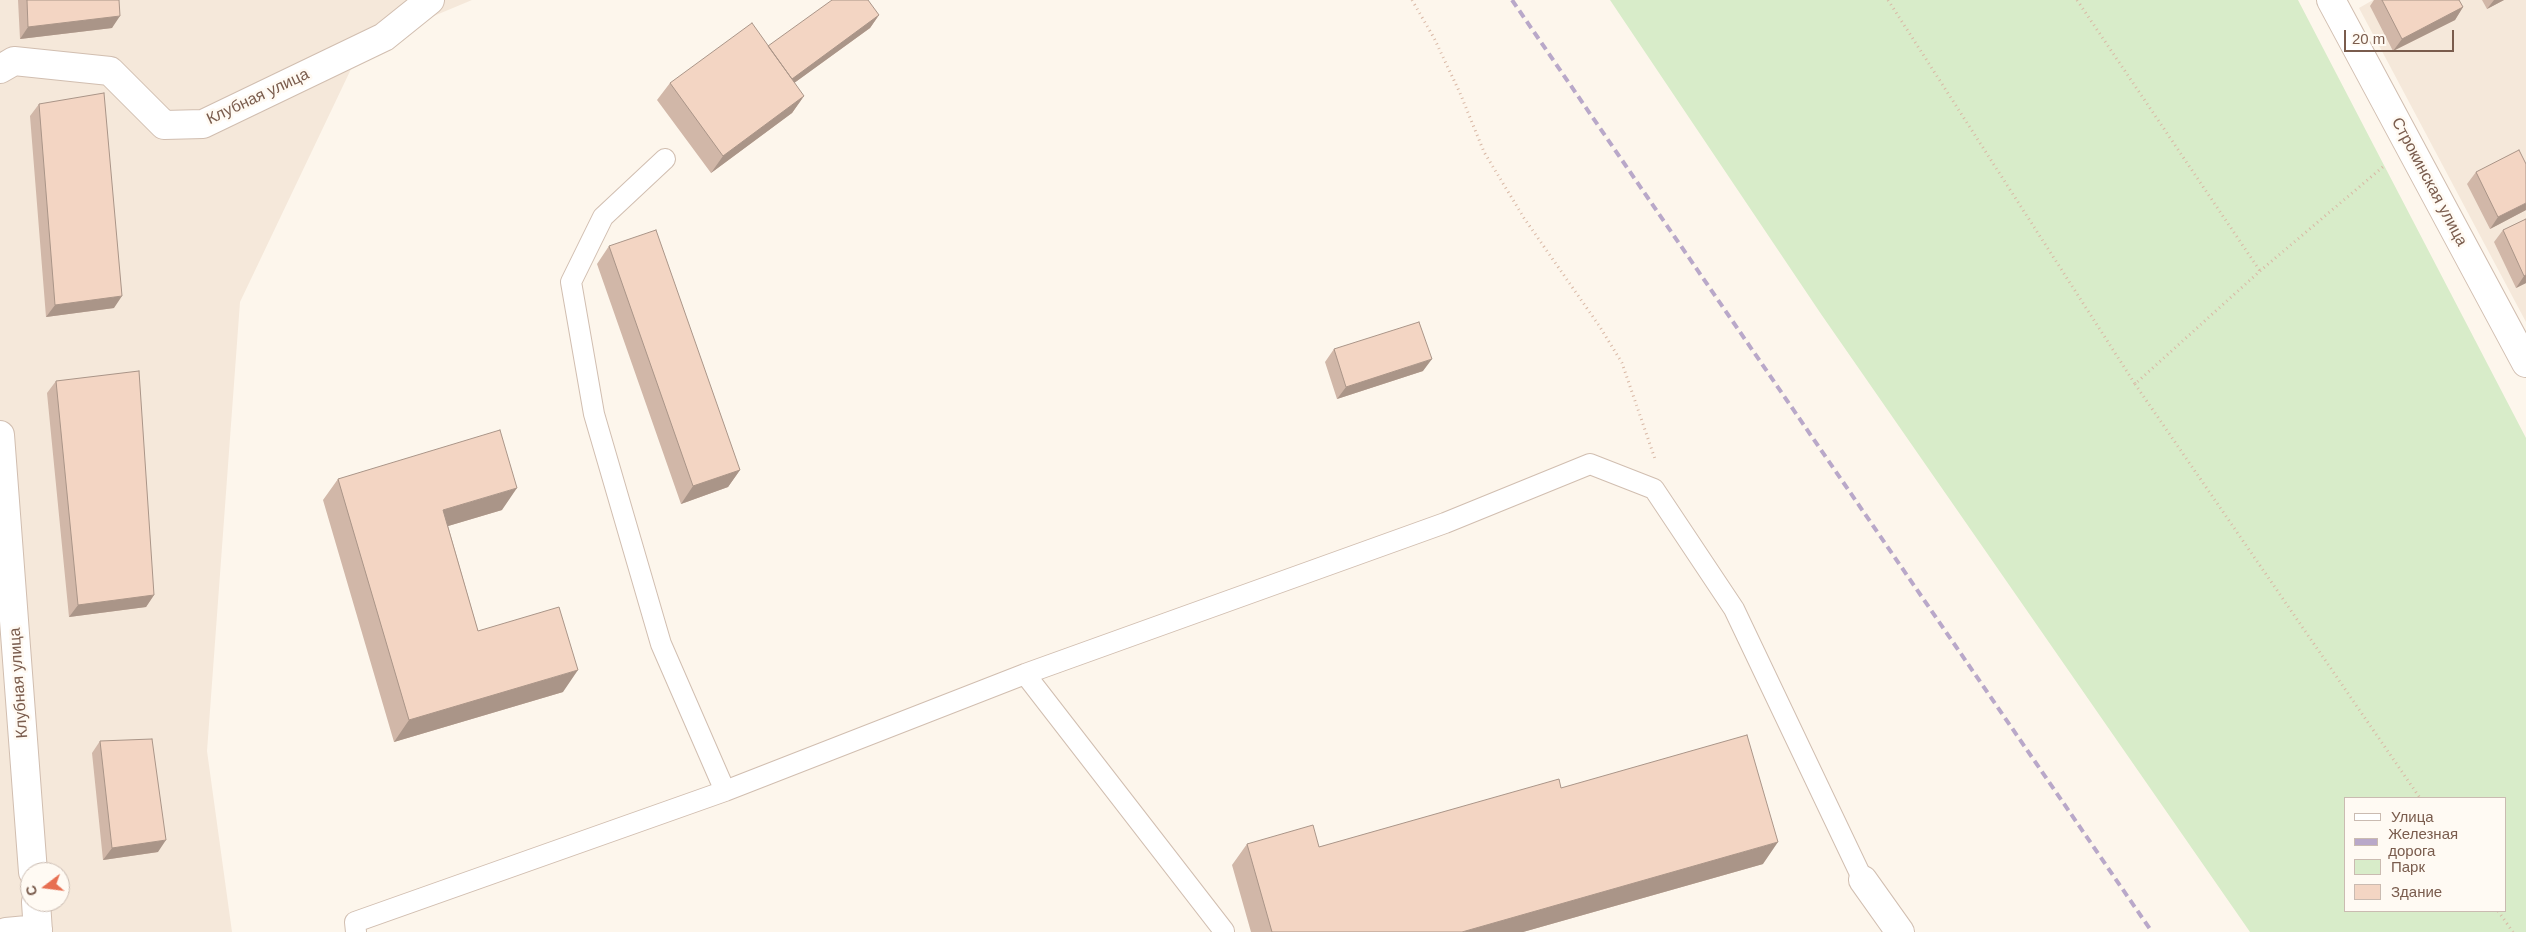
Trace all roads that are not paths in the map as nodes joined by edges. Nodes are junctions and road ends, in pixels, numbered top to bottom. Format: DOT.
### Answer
graph roads {
  1 [pos="430,0"];
  2 [pos="2331,0"];
  3 [pos="0,69"];
  4 [pos="665,159"];
  5 [pos="2526,363"];
  6 [pos="0,435"];
  7 [pos="1025,674"];
  8 [pos="725,791"];
  9 [pos="32,862"];
  10 [pos="1863,880"];
  11 [pos="37,912"];
  12 [pos="38,930"];
  13 [pos="1224,930"];
  14 [pos="6,932"];
  15 [pos="356,932"];
  16 [pos="1900,932"];
  1 -- 3 [label="street, Клубная улица"];
  2 -- 5 [label="street, Строкинская улица"];
  4 -- 8 [label="lane"];
  6 -- 9 [label="street, Клубная улица"];
  7 -- 8 [label="lane"];
  7 -- 10 [label="lane"];
  7 -- 13 [label="lane"];
  8 -- 15 [label="lane"];
  10 -- 16 [label="street"];
  11 -- 12 [label="street"];
  12 -- 14 [label="street"];
}
